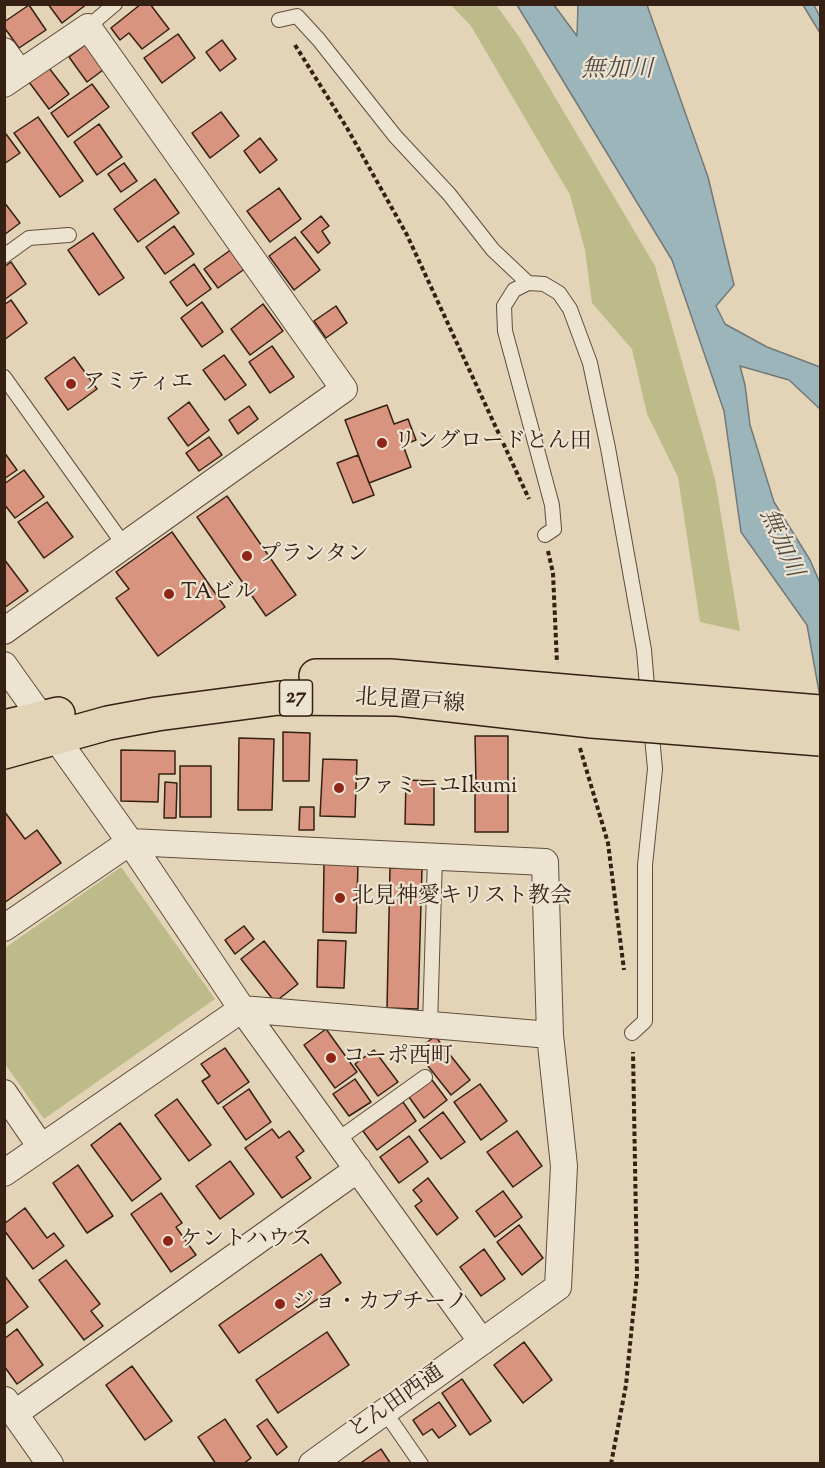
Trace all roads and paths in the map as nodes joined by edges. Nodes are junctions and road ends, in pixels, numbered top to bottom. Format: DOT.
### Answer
graph roads {
  1 [pos="115,4"];
  2 [pos="279,20"];
  3 [pos="88,27"];
  4 [pos="4,51"];
  5 [pos="12,79"];
  6 [pos="69,236"];
  7 [pos="4,256"];
  8 [pos="528,283"];
  9 [pos="4,376"];
  10 [pos="545,535"];
  11 [pos="124,545"];
  12 [pos="4,631"];
  13 [pos="4,665"];
  14 [pos="578,705"];
  15 [pos="820,712"];
  16 [pos="4,727"];
  17 [pos="49,728"];
  18 [pos="820,739"];
  19 [pos="4,752"];
  20 [pos="130,842"];
  21 [pos="435,857"];
  22 [pos="4,928"];
  23 [pos="625,973"];
  24 [pos="242,1010"];
  25 [pos="430,1025"];
  26 [pos="632,1033"];
  27 [pos="550,1035"];
  28 [pos="425,1077"];
  29 [pos="4,1094"];
  30 [pos="337,1140"];
  31 [pos="41,1147"];
  32 [pos="358,1169"];
  33 [pos="4,1173"];
  34 [pos="482,1342"];
  35 [pos="9,1407"];
  36 [pos="385,1412"];
  37 [pos="50,1464"];
  38 [pos="312,1464"];
  39 [pos="421,1464"];
  40 [pos="611,1464"];
  1 -- 3 [label="lane"];
  2 -- 8 [label="lane"];
  2 -- 10 [label="path"];
  3 -- 5 [label="street"];
  3 -- 11 [label="street"];
  4 -- 5 [label="street"];
  6 -- 7 [label="lane"];
  8 -- 10 [label="lane"];
  8 -- 26 [label="lane"];
  9 -- 11 [label="lane"];
  10 -- 14 [label="path"];
  11 -- 12 [label="street"];
  13 -- 17 [label="street"];
  14 -- 15 [label="main road, 北見置戸線 / 27, bridge"];
  14 -- 17 [label="main road, 北見置戸線 / 27"];
  14 -- 18 [label="main road, 北見置戸線 / 27, bridge"];
  14 -- 23 [label="path"];
  16 -- 17 [label="main road, 北見置戸線 / 27"];
  17 -- 19 [label="main road, 北見置戸線 / 27"];
  17 -- 20 [label="street"];
  20 -- 21 [label="street"];
  20 -- 22 [label="street"];
  20 -- 24 [label="street"];
  21 -- 25 [label="lane"];
  21 -- 27 [label="street"];
  24 -- 25 [label="street"];
  24 -- 30 [label="street"];
  24 -- 31 [label="street"];
  25 -- 27 [label="street"];
  26 -- 40 [label="path"];
  27 -- 34 [label="street, とん田西通"];
  28 -- 30 [label="lane"];
  29 -- 31 [label="street"];
  30 -- 32 [label="street"];
  31 -- 33 [label="street"];
  32 -- 34 [label="street"];
  32 -- 35 [label="street"];
  34 -- 36 [label="street, とん田西通"];
  35 -- 37 [label="street"];
  36 -- 38 [label="street, とん田西通"];
  36 -- 39 [label="lane"];
}
